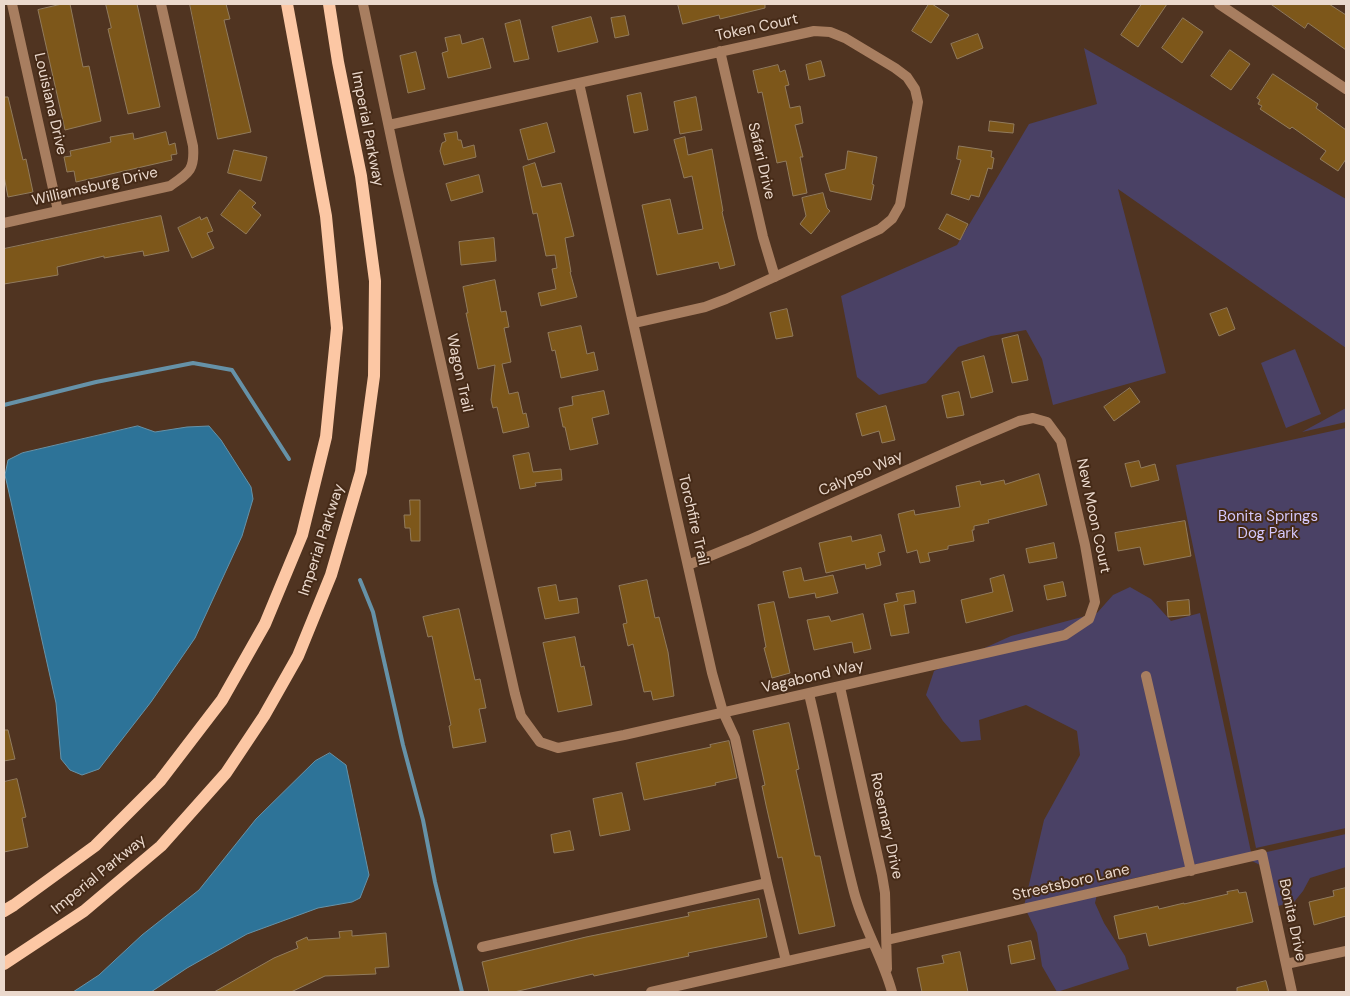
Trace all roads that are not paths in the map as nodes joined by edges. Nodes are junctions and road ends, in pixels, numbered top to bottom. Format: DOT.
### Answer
graph roads {
  1 [pos="12,4"];
  2 [pos="161,4"];
  3 [pos="287,4"];
  4 [pos="329,4"];
  5 [pos="362,4"];
  6 [pos="1219,4"];
  7 [pos="720,51"];
  8 [pos="579,83"];
  9 [pos="1346,89"];
  10 [pos="389,125"];
  11 [pos="58,211"];
  12 [pos="4,223"];
  13 [pos="775,277"];
  14 [pos="634,323"];
  15 [pos="1047,422"];
  16 [pos="688,565"];
  17 [pos="1089,619"];
  18 [pos="1146,676"];
  19 [pos="840,687"];
  20 [pos="809,694"];
  21 [pos="723,712"];
  22 [pos="540,742"];
  23 [pos="1262,854"];
  24 [pos="1191,871"];
  25 [pos="767,883"];
  26 [pos="4,911"];
  27 [pos="887,940"];
  28 [pos="872,942"];
  29 [pos="482,947"];
  30 [pos="1346,951"];
  31 [pos="786,961"];
  32 [pos="4,964"];
  33 [pos="1286,964"];
  34 [pos="887,972"];
  35 [pos="650,992"];
  36 [pos="892,992"];
  37 [pos="1292,992"];
  1 -- 11 [label="street, Louisiana Drive"];
  2 -- 11 [label="street, Williamsburg Drive"];
  3 -- 26 [label="main road, Imperial Parkway"];
  4 -- 32 [label="main road, Imperial Parkway"];
  5 -- 10 [label="street, Wagon Trail"];
  6 -- 9 [label="street"];
  7 -- 8 [label="street, Token Court"];
  7 -- 13 [label="street, Safari Drive"];
  7 -- 13 [label="street, Token Court"];
  8 -- 10 [label="street, Token Court"];
  8 -- 14 [label="street, Torchfire Trail"];
  10 -- 22 [label="street, Wagon Trail"];
  11 -- 12 [label="street, Williamsburg Drive"];
  13 -- 14 [label="street, Token Court"];
  14 -- 16 [label="street, Torchfire Trail"];
  15 -- 16 [label="street, Calypso Way"];
  15 -- 17 [label="street, New Moon Court"];
  16 -- 21 [label="street, Torchfire Trail"];
  17 -- 19 [label="street, Vagabond Way"];
  18 -- 24 [label="street"];
  19 -- 20 [label="street, Vagabond Way"];
  19 -- 27 [label="street, Rosemary Drive"];
  20 -- 21 [label="street, Vagabond Way"];
  20 -- 28 [label="street, Rosemary Drive"];
  21 -- 22 [label="street, Vagabond Way"];
  21 -- 25 [label="street, Torchfire Trail"];
  23 -- 24 [label="street, Streetsboro Lane"];
  23 -- 33 [label="street, Bonita Drive"];
  24 -- 27 [label="street, Streetsboro Lane"];
  25 -- 29 [label="street"];
  25 -- 31 [label="street, Torchfire Trail"];
  27 -- 34 [label="street, Rosemary Drive"];
  28 -- 31 [label="street"];
  28 -- 34 [label="street, Rosemary Drive"];
  30 -- 33 [label="street"];
  31 -- 35 [label="street"];
  33 -- 37 [label="street, Bonita Drive"];
  34 -- 36 [label="street, Rosemary Drive"];
}
